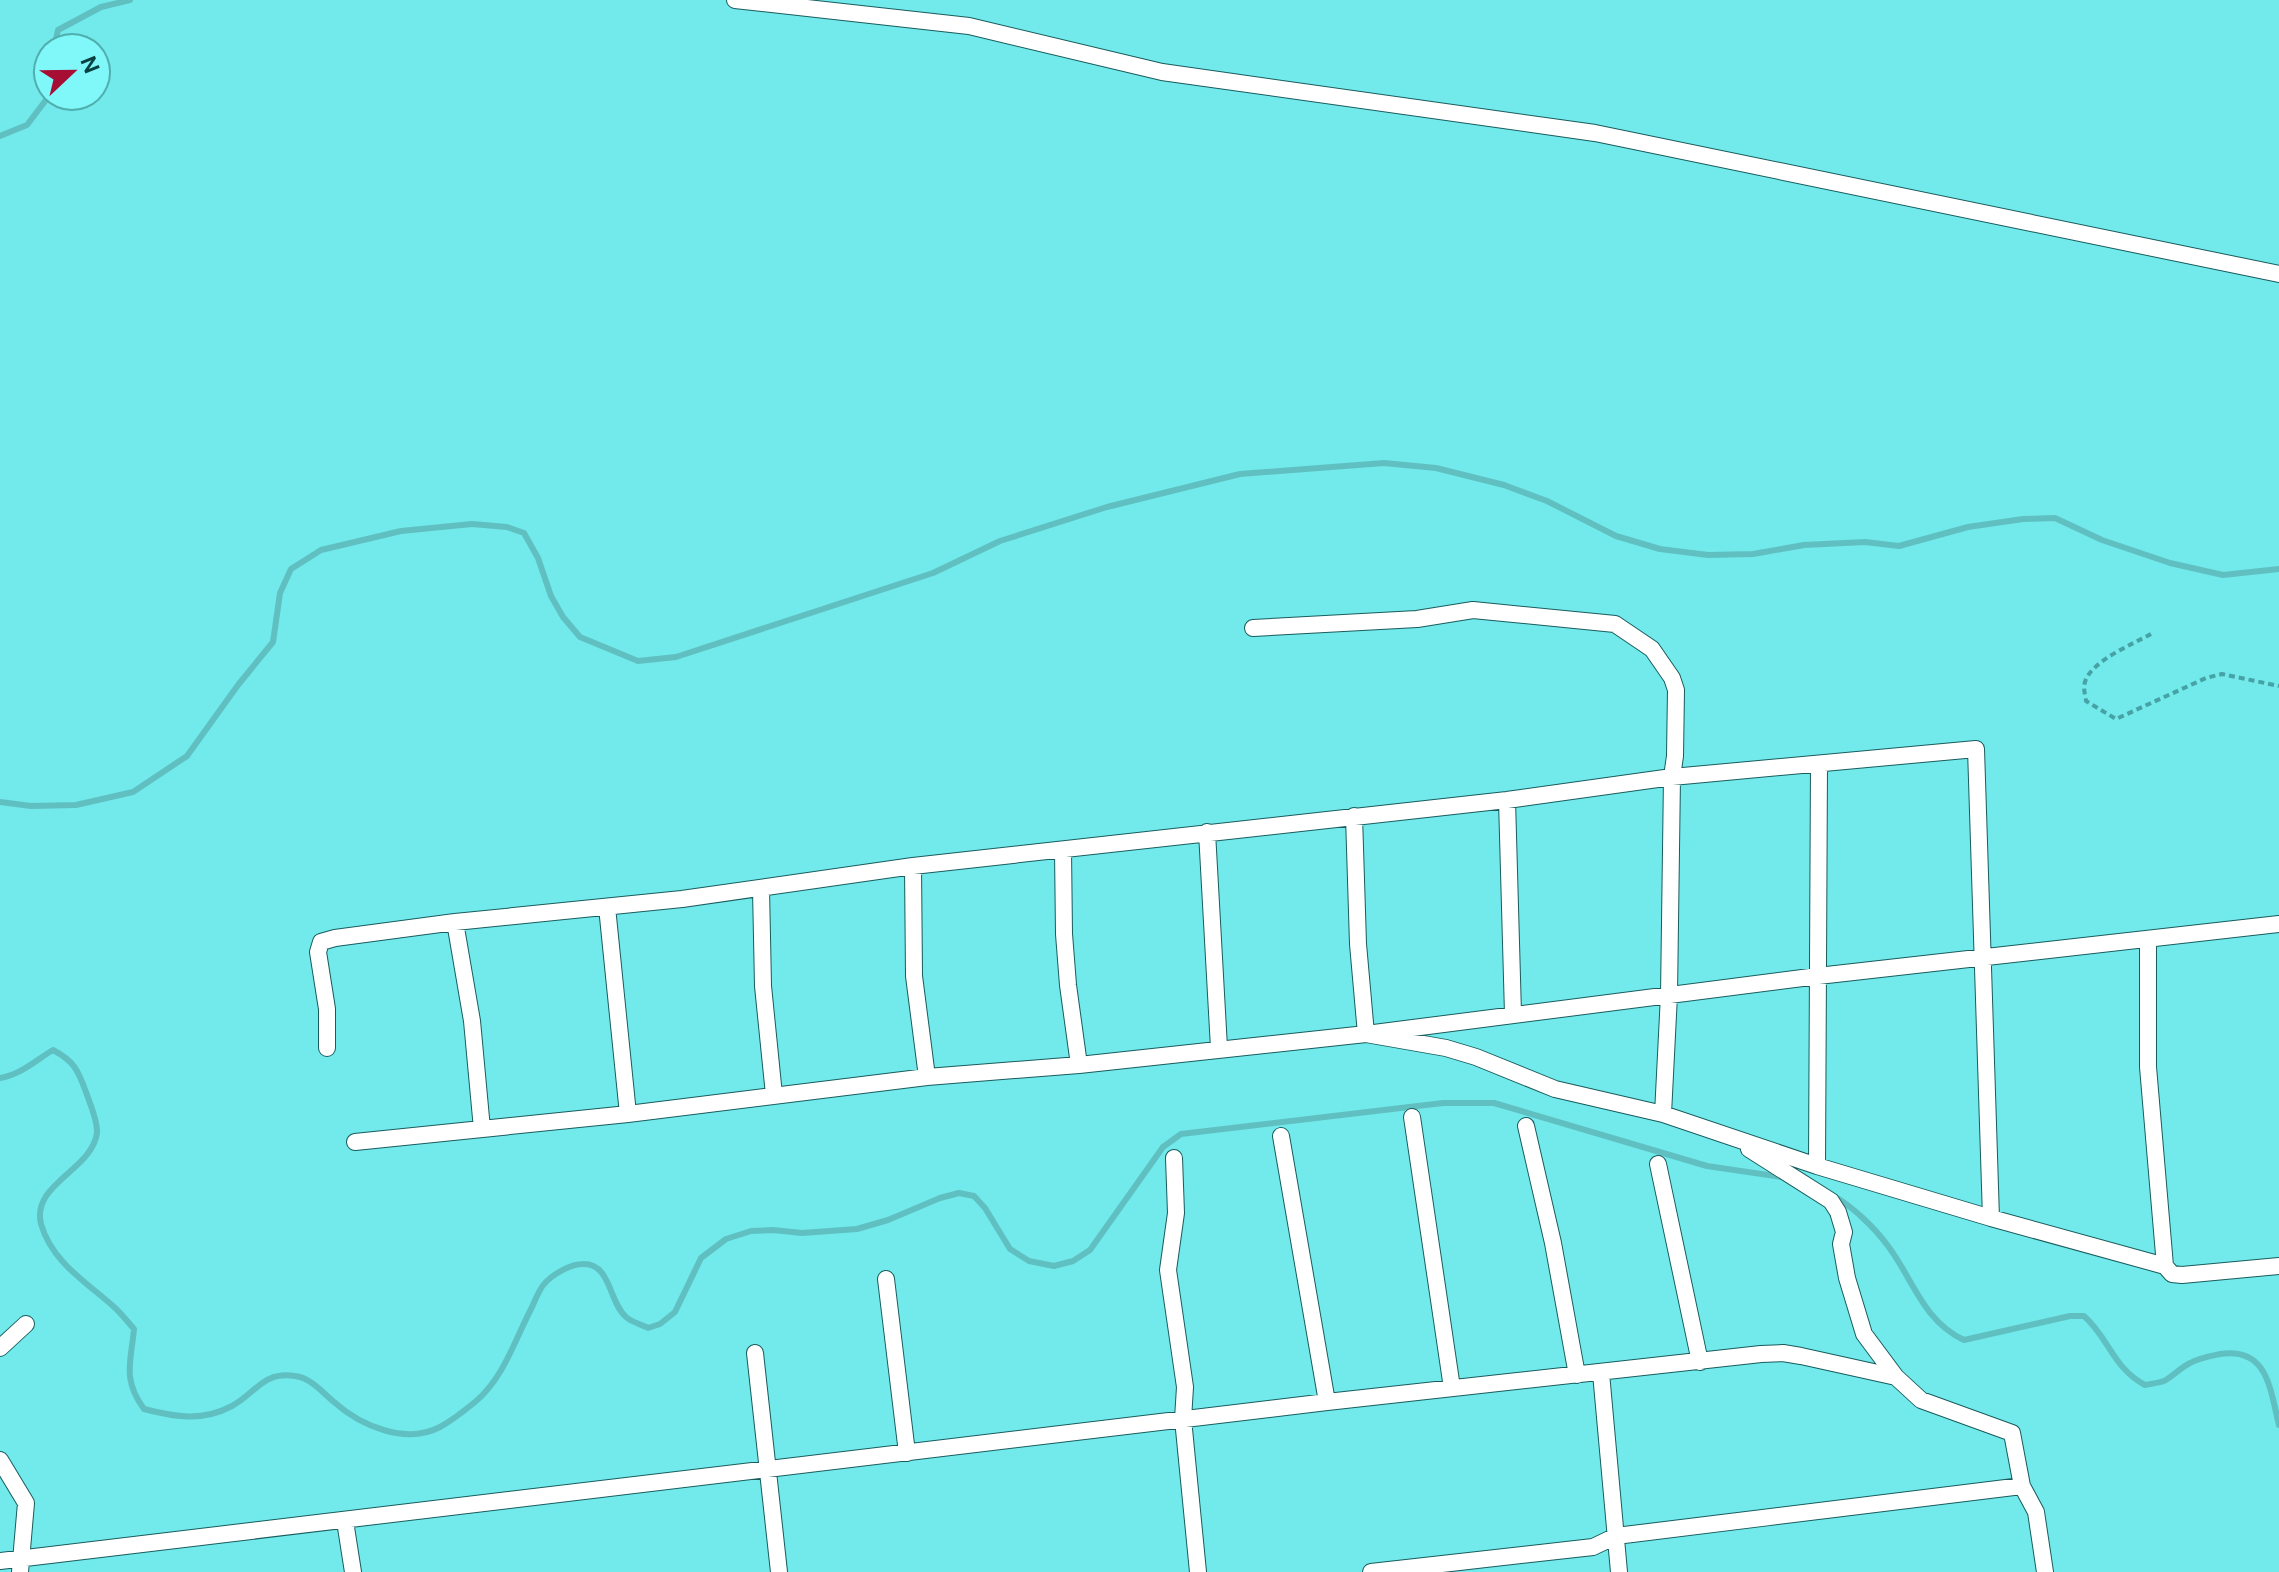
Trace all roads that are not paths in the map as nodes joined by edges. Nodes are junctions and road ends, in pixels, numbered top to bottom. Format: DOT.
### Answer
graph roads {
  1 [pos="735,0"];
  2 [pos="2279,274"];
  3 [pos="1253,628"];
  4 [pos="1819,764"];
  5 [pos="1672,777"];
  6 [pos="1507,800"];
  7 [pos="1354,816"];
  8 [pos="1207,832"];
  9 [pos="1063,850"];
  10 [pos="913,866"];
  11 [pos="761,889"];
  12 [pos="607,907"];
  13 [pos="455,922"];
  14 [pos="2279,924"];
  15 [pos="2148,941"];
  16 [pos="1982,957"];
  17 [pos="1818,976"];
  18 [pos="1669,995"];
  19 [pos="1513,1014"];
  20 [pos="1366,1034"];
  21 [pos="327,1048"];
  22 [pos="1219,1048"];
  23 [pos="1079,1065"];
  24 [pos="927,1077"];
  25 [pos="774,1095"];
  26 [pos="628,1114"];
  27 [pos="1663,1114"];
  28 [pos="1412,1117"];
  29 [pos="1526,1126"];
  30 [pos="482,1129"];
  31 [pos="1281,1136"];
  32 [pos="1729,1136"];
  33 [pos="355,1142"];
  34 [pos="1174,1158"];
  35 [pos="1658,1164"];
  36 [pos="1817,1166"];
  37 [pos="1991,1218"];
  38 [pos="2165,1266"];
  39 [pos="2279,1266"];
  40 [pos="886,1279"];
  41 [pos="26,1324"];
  42 [pos="0,1348"];
  43 [pos="755,1353"];
  44 [pos="1700,1362"];
  45 [pos="1601,1373"];
  46 [pos="1577,1375"];
  47 [pos="1896,1377"];
  48 [pos="1452,1388"];
  49 [pos="1327,1402"];
  50 [pos="1183,1419"];
  51 [pos="907,1453"];
  52 [pos="0,1460"];
  53 [pos="768,1470"];
  54 [pos="2022,1486"];
  55 [pos="345,1521"];
  56 [pos="1616,1536"];
  57 [pos="0,1561"];
  58 [pos="20,1566"];
  59 [pos="353,1572"];
  60 [pos="779,1572"];
  61 [pos="1198,1572"];
  62 [pos="1371,1572"];
  63 [pos="1619,1572"];
  64 [pos="2045,1572"];
  1 -- 2 [label="street"];
  3 -- 5 [label="street"];
  4 -- 5 [label="street"];
  4 -- 16 [label="street"];
  4 -- 17 [label="street"];
  5 -- 6 [label="street"];
  5 -- 18 [label="street"];
  6 -- 7 [label="street"];
  6 -- 19 [label="street"];
  7 -- 8 [label="street"];
  7 -- 20 [label="street"];
  8 -- 9 [label="street"];
  8 -- 22 [label="street"];
  9 -- 10 [label="street"];
  9 -- 23 [label="street"];
  10 -- 11 [label="street"];
  10 -- 24 [label="street"];
  11 -- 12 [label="street"];
  11 -- 25 [label="street"];
  12 -- 13 [label="street"];
  12 -- 26 [label="street"];
  13 -- 21 [label="street"];
  13 -- 30 [label="street"];
  14 -- 15 [label="street"];
  15 -- 16 [label="street"];
  15 -- 38 [label="street"];
  16 -- 17 [label="street"];
  16 -- 37 [label="street"];
  17 -- 18 [label="street"];
  17 -- 36 [label="street"];
  18 -- 19 [label="street"];
  18 -- 27 [label="street"];
  19 -- 20 [label="street"];
  20 -- 22 [label="street"];
  20 -- 27 [label="street"];
  22 -- 23 [label="street"];
  23 -- 24 [label="street"];
  24 -- 25 [label="street"];
  25 -- 26 [label="street"];
  26 -- 30 [label="street"];
  27 -- 32 [label="street"];
  28 -- 48 [label="street"];
  29 -- 46 [label="street"];
  30 -- 33 [label="street"];
  31 -- 49 [label="street"];
  32 -- 36 [label="street"];
  32 -- 47 [label="street"];
  34 -- 50 [label="street"];
  35 -- 44 [label="street"];
  36 -- 37 [label="street"];
  37 -- 38 [label="street"];
  38 -- 39 [label="street"];
  40 -- 51 [label="street"];
  41 -- 42 [label="street"];
  43 -- 53 [label="street"];
  44 -- 45 [label="street"];
  44 -- 47 [label="street"];
  45 -- 46 [label="street"];
  45 -- 56 [label="street"];
  46 -- 48 [label="street"];
  47 -- 54 [label="street"];
  48 -- 49 [label="street"];
  49 -- 50 [label="street"];
  50 -- 51 [label="street"];
  50 -- 61 [label="street"];
  51 -- 53 [label="street"];
  52 -- 58 [label="street"];
  53 -- 55 [label="street"];
  53 -- 60 [label="street"];
  54 -- 56 [label="street"];
  54 -- 64 [label="street"];
  55 -- 58 [label="street"];
  55 -- 59 [label="street"];
  56 -- 62 [label="street"];
  56 -- 63 [label="street"];
  57 -- 58 [label="street"];
}
